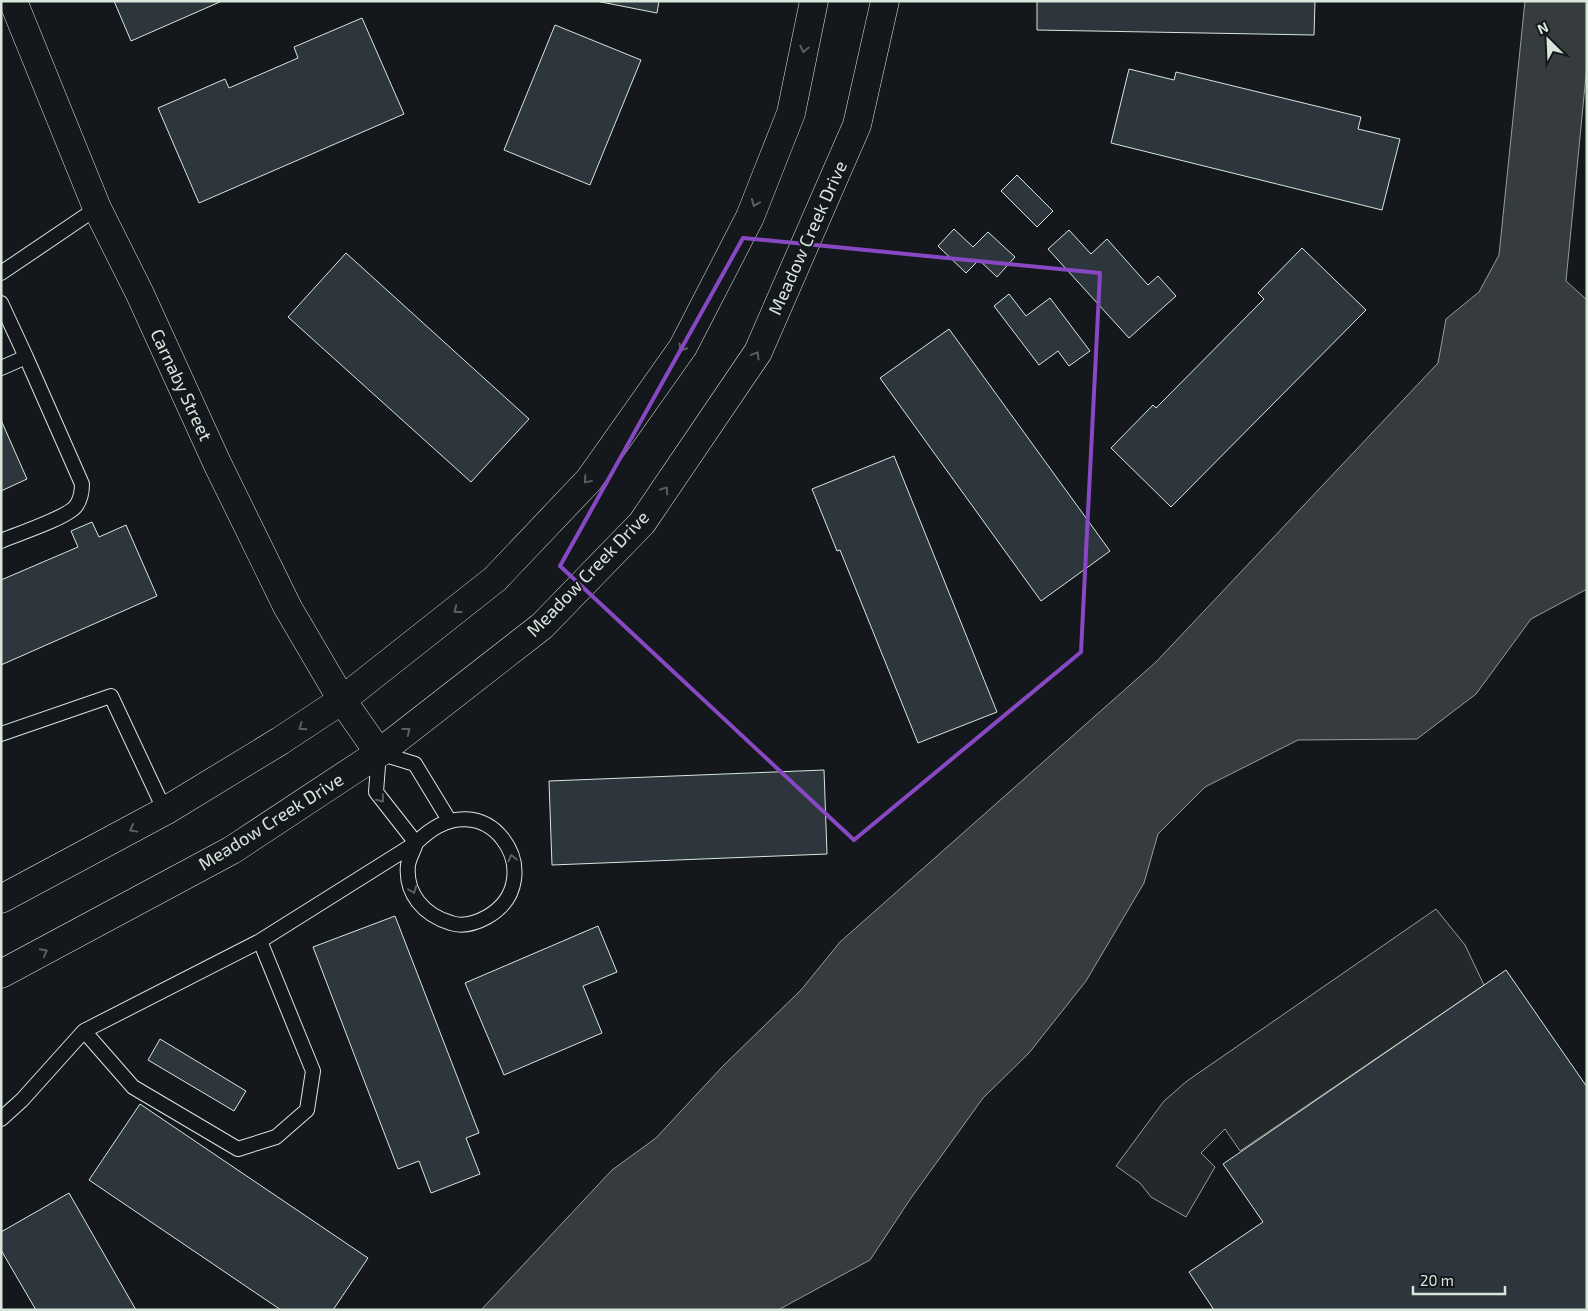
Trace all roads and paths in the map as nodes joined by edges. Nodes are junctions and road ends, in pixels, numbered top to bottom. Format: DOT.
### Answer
graph roads {
  1 [pos="814,1"];
  2 [pos="884,1"];
  3 [pos="10,9"];
  4 [pos="97,208"];
  5 [pos="1,273"];
  6 [pos="1,303"];
  7 [pos="26,357"];
  8 [pos="1,368"];
  9 [pos="1,541"];
  10 [pos="342,700"];
  11 [pos="1,734"];
  12 [pos="379,753"];
  13 [pos="165,811"];
  14 [pos="449,820"];
  15 [pos="416,843"];
  16 [pos="1,898"];
  17 [pos="260,941"];
  18 [pos="1,974"];
  19 [pos="84,1031"];
  20 [pos="1,1119"];
  1 -- 10 [label="street, one-way"];
  12 -- 2 [label="street, Meadow Creek Drive, one-way"];
  3 -- 4 [label="street, Carnaby Street"];
  4 -- 5 [label="lane"];
  4 -- 10 [label="street, Carnaby Street"];
  6 -- 7 [label="lane"];
  7 -- 8 [label="lane"];
  7 -- 9 [label="lane"];
  10 -- 12 [label="street, Carnaby Street"];
  10 -- 13 [label="street, one-way"];
  11 -- 13 [label="lane"];
  12 -- 14 [label="lane"];
  12 -- 15 [label="lane, one-way"];
  18 -- 12 [label="street, Meadow Creek Drive, one-way"];
  13 -- 16 [label="street, one-way"];
  14 -- 15 [label="lane"];
  15 -- 14 [label="lane, one-way"];
  15 -- 17 [label="lane"];
  17 -- 19 [label="lane"];
  17 -- 19 [label="lane"];
  19 -- 20 [label="lane"];
}
